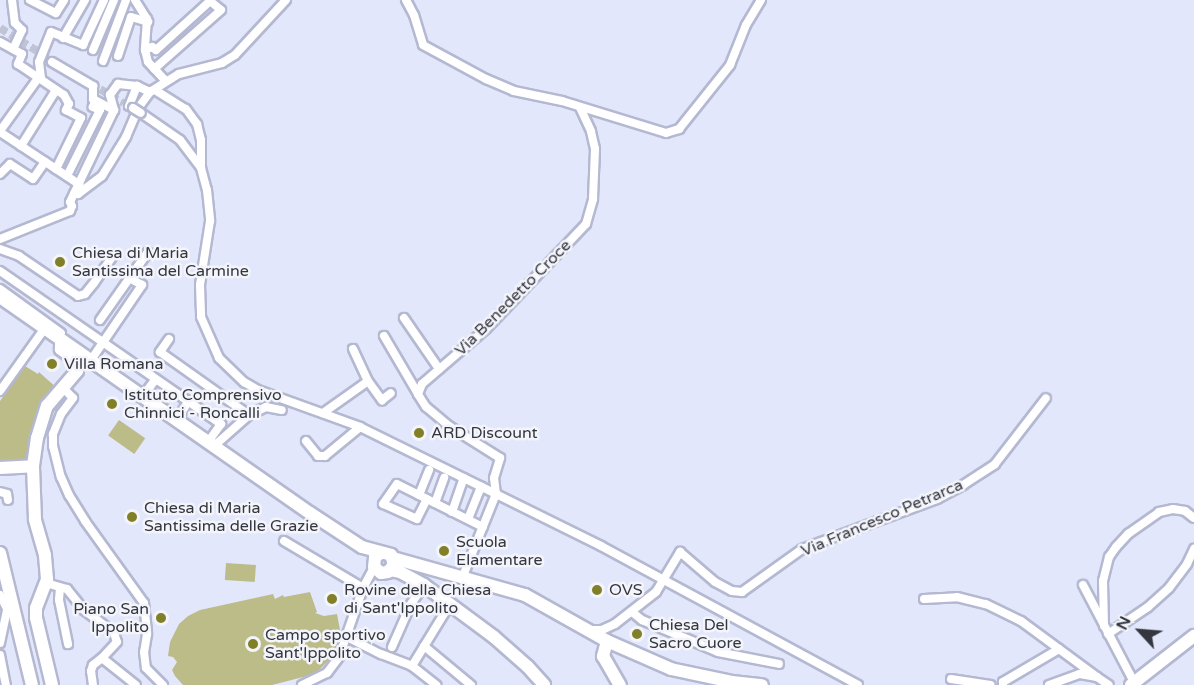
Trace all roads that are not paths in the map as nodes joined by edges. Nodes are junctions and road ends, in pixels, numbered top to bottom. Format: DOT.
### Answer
graph roads {
  1 [pos="12,0"];
  2 [pos="33,0"];
  3 [pos="64,0"];
  4 [pos="85,0"];
  5 [pos="104,0"];
  6 [pos="114,0"];
  7 [pos="126,0"];
  8 [pos="135,0"];
  9 [pos="210,0"];
  10 [pos="286,0"];
  11 [pos="406,0"];
  12 [pos="760,0"];
  13 [pos="46,4"];
  14 [pos="148,22"];
  15 [pos="63,38"];
  16 [pos="6,46"];
  17 [pos="93,50"];
  18 [pos="145,50"];
  19 [pos="118,56"];
  20 [pos="103,61"];
  21 [pos="52,62"];
  22 [pos="154,69"];
  23 [pos="40,77"];
  24 [pos="166,81"];
  25 [pos="137,86"];
  26 [pos="56,90"];
  27 [pos="153,91"];
  28 [pos="95,101"];
  29 [pos="580,107"];
  30 [pos="114,110"];
  31 [pos="0,132"];
  32 [pos="201,141"];
  33 [pos="21,146"];
  34 [pos="191,151"];
  35 [pos="45,162"];
  36 [pos="201,168"];
  37 [pos="56,169"];
  38 [pos="0,174"];
  39 [pos="67,176"];
  40 [pos="79,184"];
  41 [pos="74,194"];
  42 [pos="0,239"];
  43 [pos="0,249"];
  44 [pos="148,252"];
  45 [pos="114,254"];
  46 [pos="0,270"];
  47 [pos="131,279"];
  48 [pos="0,289"];
  49 [pos="0,297"];
  50 [pos="404,318"];
  51 [pos="67,319"];
  52 [pos="100,320"];
  53 [pos="45,328"];
  54 [pos="60,336"];
  55 [pos="384,336"];
  56 [pos="169,339"];
  57 [pos="103,342"];
  58 [pos="352,349"];
  59 [pos="91,360"];
  60 [pos="439,369"];
  61 [pos="155,380"];
  62 [pos="368,381"];
  63 [pos="63,388"];
  64 [pos="0,391"];
  65 [pos="391,393"];
  66 [pos="418,394"];
  67 [pos="143,396"];
  68 [pos="1046,398"];
  69 [pos="188,402"];
  70 [pos="282,410"];
  71 [pos="324,413"];
  72 [pos="249,415"];
  73 [pos="177,420"];
  74 [pos="360,427"];
  75 [pos="306,441"];
  76 [pos="211,444"];
  77 [pos="33,466"];
  78 [pos="0,468"];
  79 [pos="429,470"];
  80 [pos="444,478"];
  81 [pos="464,478"];
  82 [pos="481,486"];
  83 [pos="0,492"];
  84 [pos="496,494"];
  85 [pos="427,499"];
  86 [pos="8,500"];
  87 [pos="452,512"];
  88 [pos="1194,518"];
  89 [pos="468,519"];
  90 [pos="483,527"];
  91 [pos="284,541"];
  92 [pos="1194,549"];
  93 [pos="0,553"];
  94 [pos="382,563"];
  95 [pos="463,576"];
  96 [pos="662,580"];
  97 [pos="46,583"];
  98 [pos="424,585"];
  99 [pos="1083,585"];
  100 [pos="364,586"];
  101 [pos="60,588"];
  102 [pos="0,595"];
  103 [pos="924,599"];
  104 [pos="450,604"];
  105 [pos="11,608"];
  106 [pos="632,612"];
  107 [pos="615,624"];
  108 [pos="1106,630"];
  109 [pos="588,631"];
  110 [pos="347,636"];
  111 [pos="1194,636"];
  112 [pos="0,638"];
  113 [pos="607,641"];
  114 [pos="0,643"];
  115 [pos="68,644"];
  116 [pos="424,646"];
  117 [pos="392,647"];
  118 [pos="1059,649"];
  119 [pos="603,656"];
  120 [pos="102,658"];
  121 [pos="1,660"];
  122 [pos="779,664"];
  123 [pos="412,666"];
  124 [pos="1097,677"];
  125 [pos="951,679"];
  126 [pos="1132,684"];
  127 [pos="6,685"];
  128 [pos="32,685"];
  129 [pos="52,685"];
  130 [pos="93,685"];
  131 [pos="136,685"];
  132 [pos="163,685"];
  133 [pos="302,685"];
  134 [pos="436,685"];
  135 [pos="471,685"];
  136 [pos="544,685"];
  137 [pos="620,685"];
  138 [pos="762,685"];
  139 [pos="858,685"];
  140 [pos="991,685"];
  141 [pos="1003,685"];
  142 [pos="1049,685"];
  143 [pos="1109,685"];
  1 -- 16 [label="street"];
  2 -- 13 [label="street"];
  3 -- 13 [label="street"];
  4 -- 15 [label="street"];
  5 -- 15 [label="street"];
  6 -- 17 [label="street"];
  7 -- 20 [label="street"];
  8 -- 14 [label="street"];
  9 -- 18 [label="street"];
  9 -- 22 [label="street"];
  10 -- 24 [label="street"];
  11 -- 29 [label="street"];
  12 -- 29 [label="street"];
  14 -- 18 [label="street"];
  14 -- 19 [label="street"];
  15 -- 23 [label="street"];
  16 -- 23 [label="street"];
  18 -- 22 [label="street"];
  21 -- 28 [label="street"];
  22 -- 24 [label="street"];
  23 -- 26 [label="street"];
  23 -- 31 [label="street"];
  24 -- 27 [label="street"];
  25 -- 27 [label="street"];
  25 -- 30 [label="street"];
  25 -- 34 [label="street"];
  26 -- 33 [label="street"];
  26 -- 37 [label="street"];
  27 -- 32 [label="street"];
  27 -- 41 [label="street"];
  28 -- 30 [label="street"];
  28 -- 39 [label="street"];
  29 -- 60 [label="street, Via Benedetto Croce"];
  30 -- 40 [label="street"];
  31 -- 33 [label="street"];
  32 -- 34 [label="street"];
  32 -- 36 [label="street"];
  33 -- 35 [label="street"];
  34 -- 36 [label="street"];
  35 -- 37 [label="street"];
  35 -- 38 [label="street"];
  36 -- 71 [label="street"];
  37 -- 39 [label="street"];
  39 -- 40 [label="street"];
  40 -- 41 [label="street"];
  41 -- 42 [label="street"];
  43 -- 45 [label="street"];
  44 -- 47 [label="street"];
  46 -- 51 [label="street"];
  47 -- 52 [label="street"];
  47 -- 57 [label="street"];
  48 -- 54 [label="street"];
  49 -- 53 [label="main road"];
  50 -- 60 [label="street"];
  51 -- 54 [label="street"];
  51 -- 57 [label="street"];
  53 -- 54 [label="main road"];
  53 -- 64 [label="street"];
  54 -- 59 [label="main road"];
  54 -- 63 [label="main road"];
  55 -- 66 [label="street"];
  56 -- 72 [label="street"];
  57 -- 59 [label="street"];
  57 -- 61 [label="street"];
  58 -- 62 [label="street"];
  59 -- 67 [label="main road"];
  60 -- 66 [label="street, Via Benedetto Croce"];
  61 -- 67 [label="street"];
  61 -- 69 [label="street"];
  62 -- 65 [label="street"];
  62 -- 71 [label="street"];
  63 -- 77 [label="main road"];
  63 -- 132 [label="street"];
  66 -- 84 [label="street"];
  67 -- 73 [label="main road"];
  68 -- 96 [label="street, Via Francesco Petrarca"];
  69 -- 73 [label="street"];
  69 -- 76 [label="street"];
  70 -- 72 [label="street"];
  71 -- 74 [label="street"];
  72 -- 76 [label="street"];
  73 -- 76 [label="main road"];
  74 -- 75 [label="street"];
  74 -- 81 [label="street"];
  76 -- 94 [label="main road"];
  77 -- 78 [label="main road"];
  77 -- 97 [label="main road"];
  79 -- 85 [label="street"];
  80 -- 85 [label="street"];
  81 -- 82 [label="street"];
  81 -- 87 [label="street"];
  82 -- 84 [label="street"];
  82 -- 89 [label="street"];
  83 -- 86 [label="street"];
  84 -- 90 [label="street"];
  84 -- 96 [label="street"];
  85 -- 85 [label="street"];
  85 -- 87 [label="street"];
  87 -- 89 [label="street"];
  88 -- 108 [label="street"];
  89 -- 90 [label="street"];
  90 -- 95 [label="street"];
  91 -- 100 [label="street"];
  92 -- 108 [label="street"];
  93 -- 105 [label="main road"];
  94 -- 95 [label="main road"];
  94 -- 98 [label="main road"];
  94 -- 100 [label="street"];
  95 -- 109 [label="main road"];
  96 -- 106 [label="street, Via Francesco Petrarca"];
  96 -- 139 [label="street"];
  97 -- 101 [label="street"];
  97 -- 129 [label="main road"];
  98 -- 104 [label="main road"];
  98 -- 117 [label="street"];
  99 -- 108 [label="street"];
  100 -- 110 [label="street"];
  101 -- 115 [label="street"];
  101 -- 120 [label="street"];
  102 -- 105 [label="street"];
  103 -- 118 [label="street"];
  104 -- 116 [label="street"];
  104 -- 136 [label="main road"];
  105 -- 112 [label="street"];
  105 -- 128 [label="main road"];
  106 -- 107 [label="street, Via Francesco Petrarca"];
  106 -- 122 [label="street"];
  107 -- 109 [label="street"];
  107 -- 113 [label="street, Via Francesco Petrarca"];
  108 -- 126 [label="street"];
  109 -- 113 [label="main road"];
  109 -- 119 [label="main road"];
  110 -- 123 [label="street"];
  110 -- 133 [label="street"];
  111 -- 126 [label="main road"];
  112 -- 114 [label="street"];
  113 -- 119 [label="main road"];
  113 -- 138 [label="main road"];
  116 -- 123 [label="street"];
  116 -- 135 [label="street"];
  118 -- 124 [label="street"];
  118 -- 141 [label="street"];
  119 -- 137 [label="main road"];
  120 -- 130 [label="street"];
  120 -- 131 [label="street"];
  121 -- 127 [label="street"];
  123 -- 134 [label="street"];
  124 -- 142 [label="street"];
  124 -- 143 [label="street"];
  125 -- 140 [label="street"];
}
